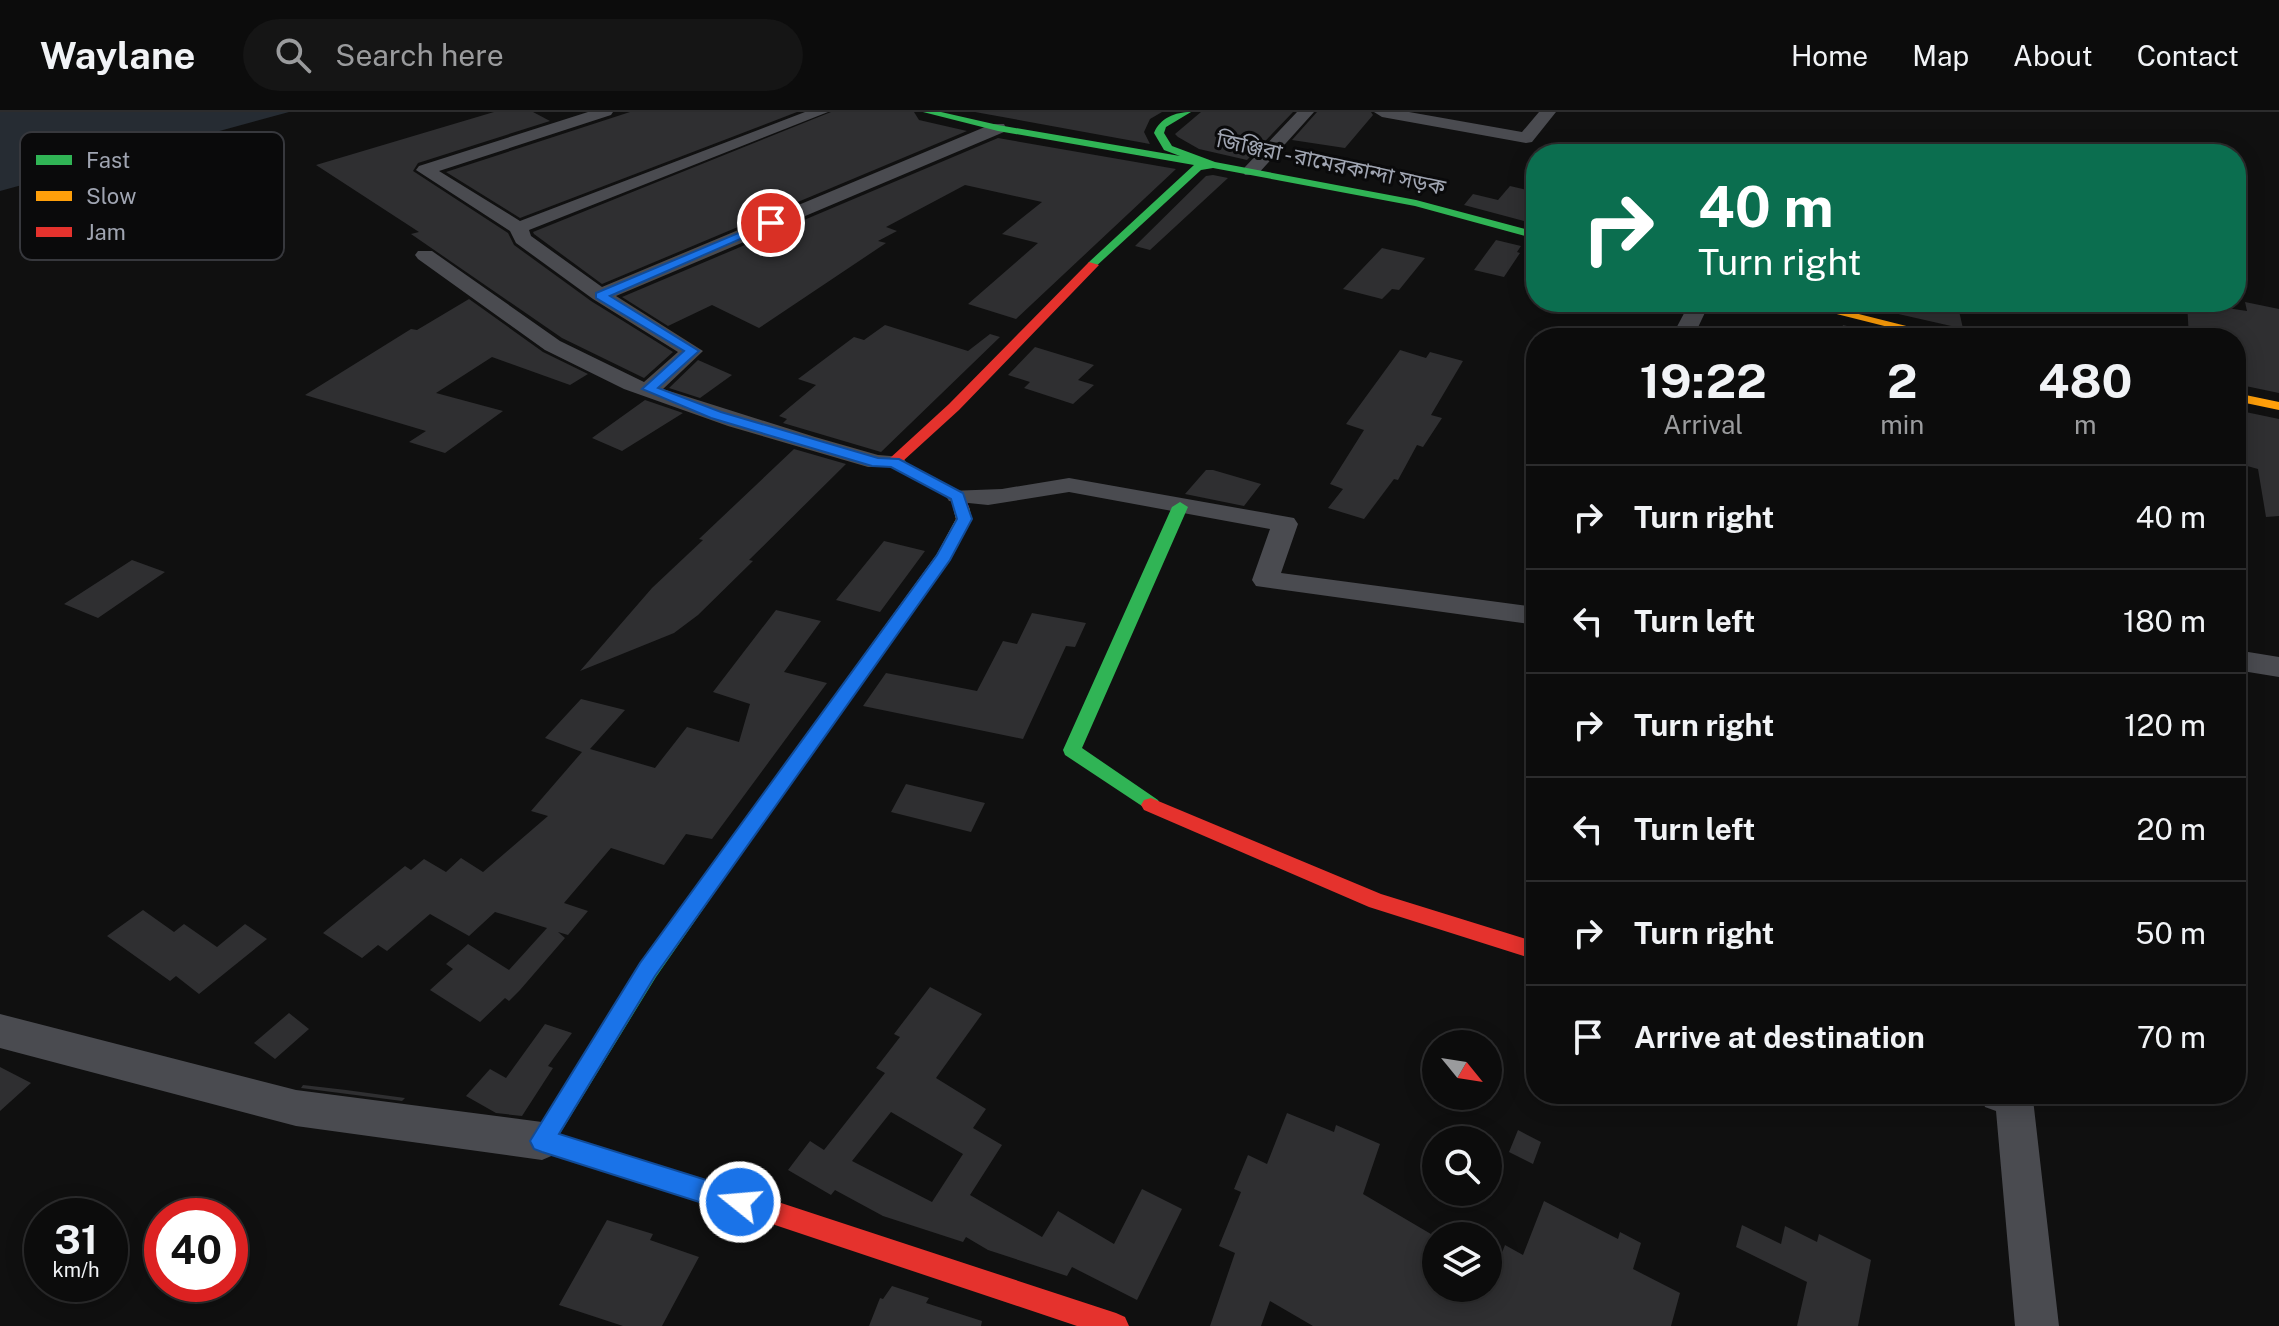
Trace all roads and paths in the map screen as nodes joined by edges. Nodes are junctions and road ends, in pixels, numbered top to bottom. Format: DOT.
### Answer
graph roads {
  1 [pos="605,112"];
  2 [pos="820,112"];
  3 [pos="928,112"];
  4 [pos="1186,112"];
  5 [pos="1306,112"];
  6 [pos="1382,112"];
  7 [pos="1548,112"];
  8 [pos="998,128"];
  9 [pos="1213,165"];
  10 [pos="1251,171"];
  11 [pos="518,228"];
  12 [pos="1526,233"];
  13 [pos="425,255"];
  14 [pos="600,295"];
  15 [pos="1838,312"];
  16 [pos="1906,328"];
  17 [pos="649,389"];
  18 [pos="2246,399"];
  19 [pos="2279,406"];
  20 [pos="894,462"];
  21 [pos="958,496"];
  22 [pos="1180,507"];
  23 [pos="1526,615"];
  24 [pos="2246,662"];
  25 [pos="2279,667"];
  26 [pos="1526,948"];
  27 [pos="0,1031"];
  28 [pos="2015,1104"];
  29 [pos="542,1141"];
  30 [pos="1116,1326"];
  31 [pos="2037,1326"];
  1 -- 11 [label="street"];
  2 -- 11 [label="street"];
  3 -- 8 [label="street"];
  4 -- 9 [label="street, জিঞ্জিরা - রামেরকান্দা সড়ক"];
  5 -- 10 [label="street"];
  6 -- 7 [label="street"];
  8 -- 9 [label="street"];
  8 -- 14 [label="street"];
  9 -- 10 [label="street, জিঞ্জিরা - রামেরকান্দা সড়ক"];
  9 -- 20 [label="street"];
  10 -- 12 [label="street, জিঞ্জিরা - রামেরকান্দা সড়ক"];
  11 -- 14 [label="street"];
  13 -- 17 [label="street"];
  14 -- 17 [label="street"];
  15 -- 16 [label="street"];
  17 -- 20 [label="street"];
  18 -- 19 [label="street"];
  20 -- 21 [label="street"];
  21 -- 22 [label="street"];
  21 -- 29 [label="street"];
  22 -- 23 [label="street"];
  22 -- 26 [label="street"];
  24 -- 25 [label="street"];
  27 -- 29 [label="street"];
  28 -- 31 [label="street"];
  29 -- 30 [label="street"];
}
